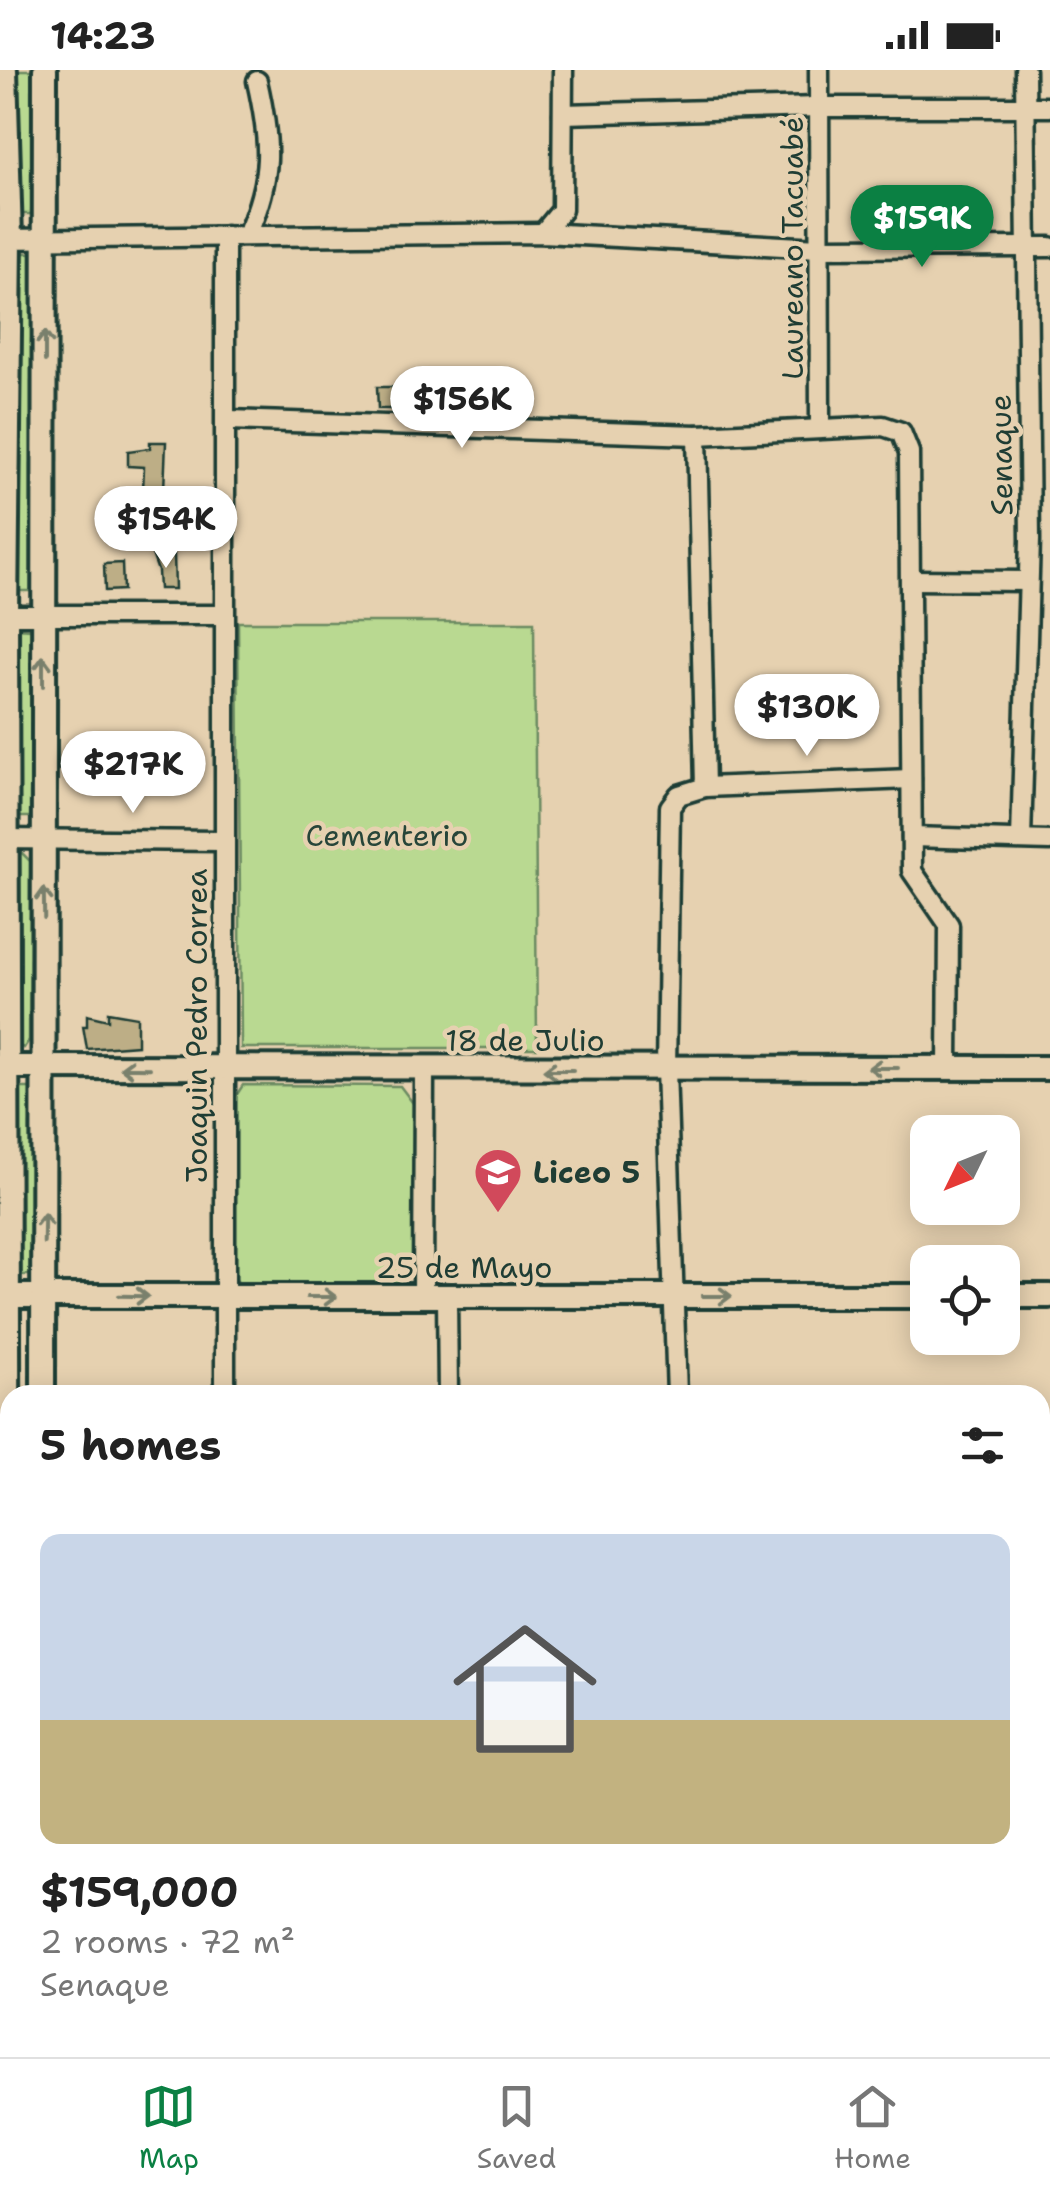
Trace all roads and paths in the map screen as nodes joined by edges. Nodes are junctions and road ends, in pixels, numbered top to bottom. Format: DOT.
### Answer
graph roads {
  1 [pos="5,70"];
  2 [pos="46,70"];
  3 [pos="564,70"];
  4 [pos="819,70"];
  5 [pos="1025,70"];
  6 [pos="258,81"];
  7 [pos="1024,105"];
  8 [pos="818,106"];
  9 [pos="1050,107"];
  10 [pos="563,114"];
  11 [pos="543,234"];
  12 [pos="248,235"];
  13 [pos="226,236"];
  14 [pos="5,238"];
  15 [pos="46,240"];
  16 [pos="1050,246"];
  17 [pos="1024,247"];
  18 [pos="819,248"];
  19 [pos="229,420"];
  20 [pos="820,426"];
  21 [pos="697,434"];
  22 [pos="1030,540"];
  23 [pos="1050,540"];
  24 [pos="910,580"];
  25 [pos="1027,581"];
  26 [pos="3,615"];
  27 [pos="43,615"];
  28 [pos="223,616"];
  29 [pos="911,779"];
  30 [pos="705,787"];
  31 [pos="912,838"];
  32 [pos="43,839"];
  33 [pos="1021,839"];
  34 [pos="4,840"];
  35 [pos="222,841"];
  36 [pos="1050,841"];
  37 [pos="46,1066"];
  38 [pos="3,1067"];
  39 [pos="948,1068"];
  40 [pos="1050,1068"];
  41 [pos="224,1069"];
  42 [pos="666,1069"];
  43 [pos="424,1070"];
  44 [pos="43,1295"];
  45 [pos="3,1296"];
  46 [pos="675,1296"];
  47 [pos="910,1296"];
  48 [pos="1020,1296"];
  49 [pos="1050,1296"];
  50 [pos="224,1297"];
  51 [pos="435,1298"];
  52 [pos="4,1385"];
  53 [pos="44,1385"];
  54 [pos="225,1385"];
  55 [pos="447,1385"];
  56 [pos="677,1385"];
  1 -- 14 [label="street"];
  2 -- 15 [label="street"];
  3 -- 10 [label="street"];
  4 -- 8 [label="street, Laureano Tacuabé"];
  5 -- 7 [label="street, Senaque"];
  6 -- 12 [label="street"];
  7 -- 8 [label="street"];
  7 -- 9 [label="street"];
  7 -- 17 [label="street, Senaque"];
  8 -- 10 [label="street"];
  8 -- 18 [label="street, Laureano Tacuabé"];
  10 -- 11 [label="street"];
  11 -- 12 [label="street"];
  11 -- 18 [label="street"];
  12 -- 13 [label="street"];
  13 -- 15 [label="street"];
  13 -- 19 [label="street, Joaquin Pedro Correa"];
  14 -- 15 [label="street"];
  14 -- 26 [label="street"];
  27 -- 15 [label="street, one-way"];
  16 -- 17 [label="street"];
  17 -- 18 [label="street"];
  17 -- 22 [label="street, Senaque"];
  18 -- 20 [label="street, Laureano Tacuabé"];
  19 -- 21 [label="street"];
  19 -- 28 [label="street, Joaquin Pedro Correa"];
  20 -- 21 [label="street"];
  20 -- 24 [label="street"];
  21 -- 30 [label="street"];
  22 -- 23 [label="street"];
  22 -- 25 [label="street, Senaque"];
  24 -- 25 [label="street"];
  24 -- 29 [label="street"];
  25 -- 33 [label="street, Senaque"];
  26 -- 27 [label="street"];
  26 -- 34 [label="street"];
  27 -- 28 [label="street"];
  32 -- 27 [label="street, one-way"];
  28 -- 35 [label="street, Joaquin Pedro Correa"];
  29 -- 30 [label="street"];
  29 -- 31 [label="street"];
  30 -- 42 [label="street"];
  31 -- 33 [label="street"];
  31 -- 39 [label="street"];
  32 -- 34 [label="street"];
  32 -- 35 [label="street"];
  37 -- 32 [label="street, one-way"];
  33 -- 36 [label="street"];
  34 -- 38 [label="street"];
  35 -- 41 [label="street, Joaquin Pedro Correa"];
  37 -- 38 [label="street, 18 de Julio"];
  41 -- 37 [label="street, 18 de Julio, one-way"];
  44 -- 37 [label="street, one-way"];
  38 -- 45 [label="street"];
  39 -- 40 [label="street, 18 de Julio"];
  39 -- 42 [label="street, 18 de Julio, one-way"];
  41 -- 43 [label="street, 18 de Julio"];
  41 -- 50 [label="street, Joaquin Pedro Correa"];
  42 -- 43 [label="street, 18 de Julio, one-way"];
  42 -- 46 [label="street"];
  43 -- 51 [label="street"];
  44 -- 45 [label="street, 25 de Mayo"];
  44 -- 50 [label="street, 25 de Mayo, one-way"];
  44 -- 53 [label="street"];
  45 -- 52 [label="street"];
  46 -- 47 [label="street, 25 de Mayo, one-way"];
  46 -- 51 [label="street, 25 de Mayo"];
  46 -- 56 [label="street"];
  48 -- 49 [label="street"];
  50 -- 51 [label="street, 25 de Mayo, one-way"];
  50 -- 54 [label="street, Joaquin Pedro Correa"];
  51 -- 55 [label="street"];
}
